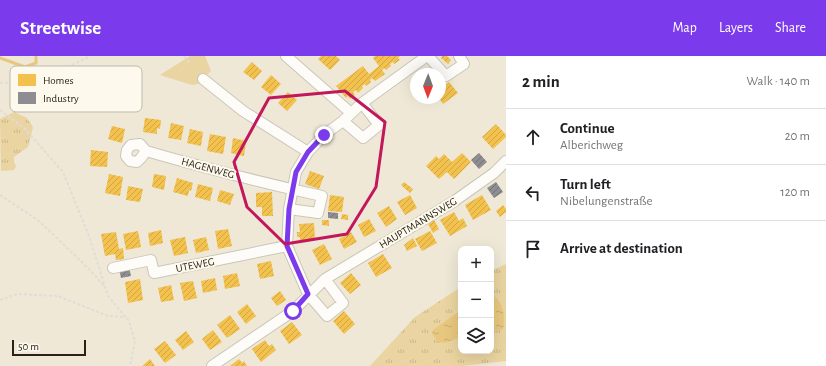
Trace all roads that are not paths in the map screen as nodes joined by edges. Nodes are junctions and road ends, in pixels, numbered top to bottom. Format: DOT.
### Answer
graph roads {
  1 [pos="286,56"];
  2 [pos="427,56"];
  3 [pos="459,56"];
  4 [pos="203,79"];
  5 [pos="362,103"];
  6 [pos="351,113"];
  7 [pos="343,122"];
  8 [pos="146,151"];
  9 [pos="308,152"];
  10 [pos="506,161"];
  11 [pos="292,190"];
  12 [pos="289,209"];
  13 [pos="287,246"];
  14 [pos="113,268"];
  15 [pos="325,279"];
  16 [pos="308,294"];
  17 [pos="212,366"];
  1 -- 6 [label="street"];
  2 -- 3 [label="street"];
  2 -- 5 [label="street"];
  4 -- 9 [label="street"];
  5 -- 6 [label="street"];
  5 -- 7 [label="street"];
  6 -- 7 [label="street"];
  7 -- 9 [label="street"];
  8 -- 11 [label="street, HAGENWEG"];
  9 -- 11 [label="street"];
  10 -- 15 [label="street, HAUPTMANNSWEG"];
  11 -- 12 [label="street"];
  11 -- 12 [label="street, HAGENWEG"];
  12 -- 13 [label="street"];
  13 -- 14 [label="street, UTEWEG"];
  13 -- 16 [label="street"];
  15 -- 16 [label="street, HAUPTMANNSWEG"];
  15 -- 16 [label="street"];
  16 -- 17 [label="street, HAUPTMANNSWEG"];
}
